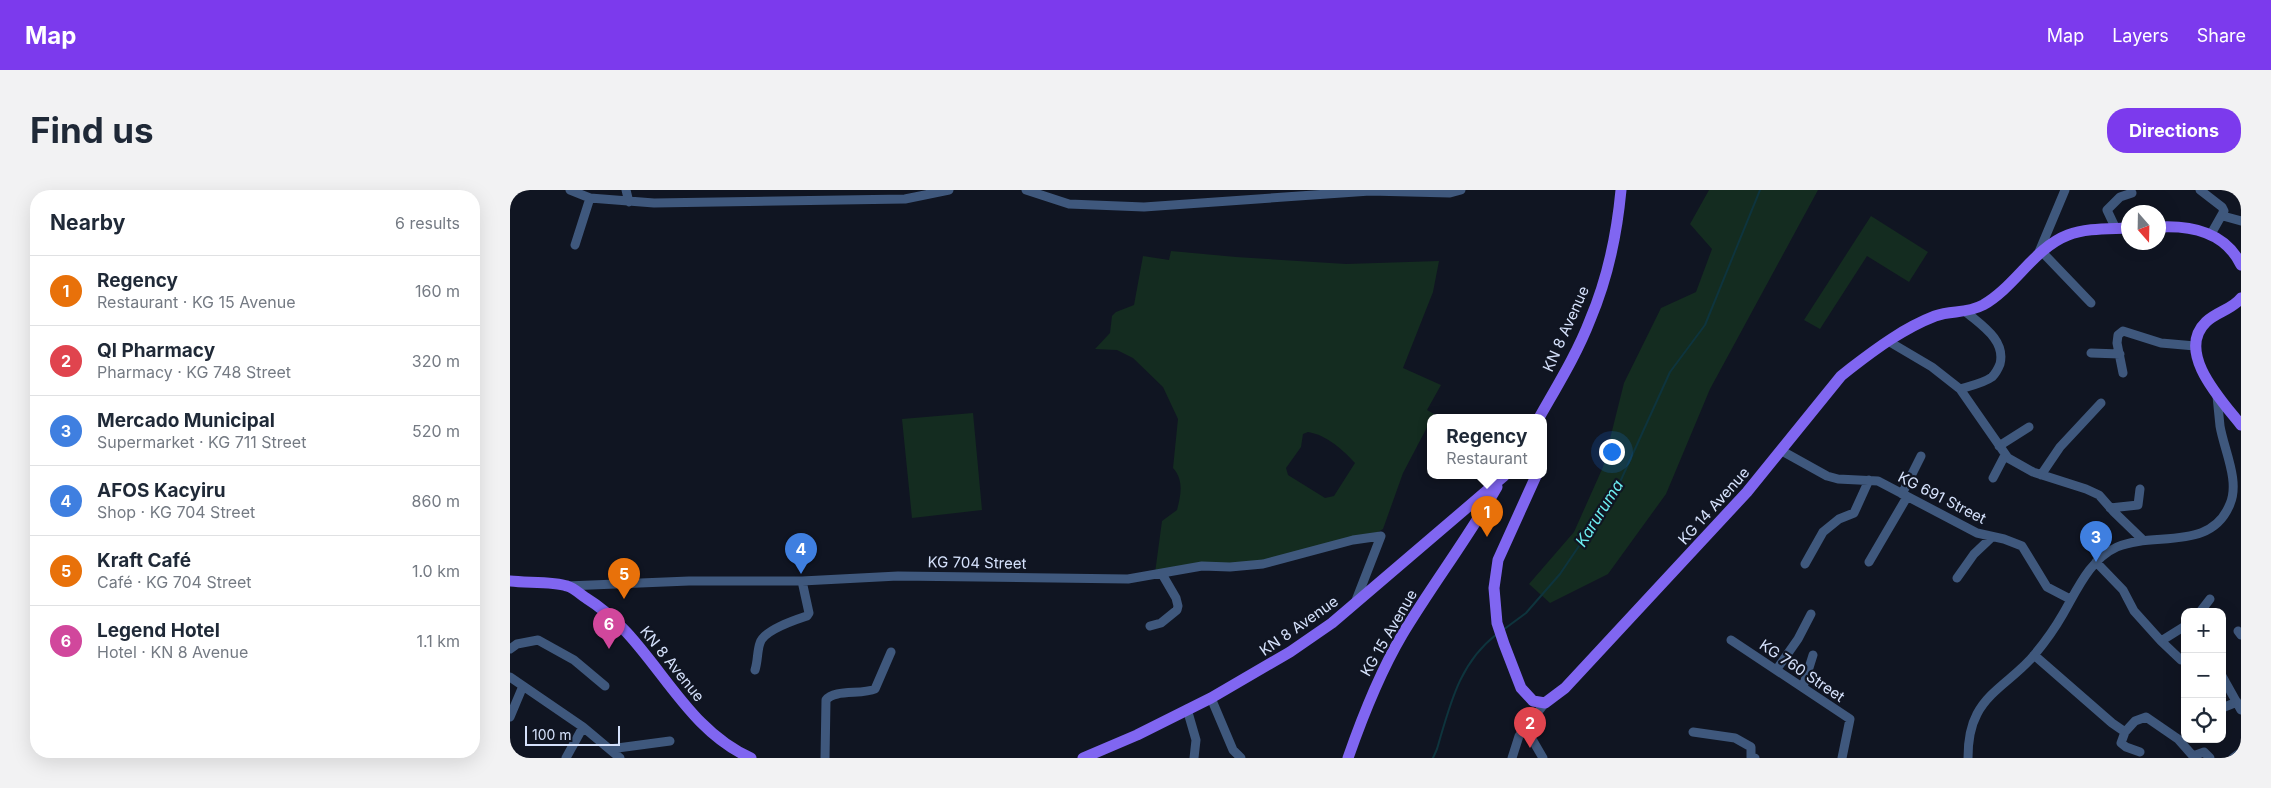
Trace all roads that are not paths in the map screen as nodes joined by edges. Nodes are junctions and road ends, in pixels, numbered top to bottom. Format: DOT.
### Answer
graph roads {
  1 [pos="570,190"];
  2 [pos="626,190"];
  3 [pos="949,190"];
  4 [pos="1026,190"];
  5 [pos="1461,190"];
  6 [pos="1621,190"];
  7 [pos="2200,190"];
  8 [pos="1339,191"];
  9 [pos="933,192"];
  10 [pos="2062,192"];
  11 [pos="2132,192"];
  12 [pos="590,198"];
  13 [pos="629,202"];
  14 [pos="2223,216"];
  15 [pos="2241,221"];
  16 [pos="2166,227"];
  17 [pos="2116,229"];
  18 [pos="2121,229"];
  19 [pos="2211,234"];
  20 [pos="574,245"];
  21 [pos="2040,255"];
  22 [pos="2240,262"];
  23 [pos="2241,298"];
  24 [pos="2091,302"];
  25 [pos="1966,312"];
  26 [pos="1888,341"];
  27 [pos="2195,346"];
  28 [pos="2092,353"];
  29 [pos="2120,354"];
  30 [pos="2123,373"];
  31 [pos="1960,389"];
  32 [pos="2217,396"];
  33 [pos="2102,403"];
  34 [pos="1541,414"];
  35 [pos="2241,426"];
  36 [pos="2029,427"];
  37 [pos="1999,446"];
  38 [pos="1782,451"];
  39 [pos="2005,455"];
  40 [pos="1922,456"];
  41 [pos="2041,475"];
  42 [pos="1993,478"];
  43 [pos="1501,479"];
  44 [pos="1502,479"];
  45 [pos="1535,479"];
  46 [pos="1869,480"];
  47 [pos="2140,489"];
  48 [pos="1904,495"];
  49 [pos="1471,505"];
  50 [pos="2110,508"];
  51 [pos="1480,516"];
  52 [pos="1455,519"];
  53 [pos="1471,528"];
  54 [pos="1992,537"];
  55 [pos="2143,540"];
  56 [pos="1869,562"];
  57 [pos="2096,562"];
  58 [pos="1805,564"];
  59 [pos="1162,574"];
  60 [pos="1957,578"];
  61 [pos="510,581"];
  62 [pos="802,581"];
  63 [pos="567,586"];
  64 [pos="2210,598"];
  65 [pos="2070,599"];
  66 [pos="1355,603"];
  67 [pos="2203,608"];
  68 [pos="1811,614"];
  69 [pos="1150,626"];
  70 [pos="2181,628"];
  71 [pos="1731,640"];
  72 [pos="2161,640"];
  73 [pos="510,649"];
  74 [pos="891,652"];
  75 [pos="1813,655"];
  76 [pos="2034,655"];
  77 [pos="2181,660"];
  78 [pos="1777,669"];
  79 [pos="755,670"];
  80 [pos="510,677"];
  81 [pos="2226,683"];
  82 [pos="523,686"];
  83 [pos="605,686"];
  84 [pos="1803,687"];
  85 [pos="1527,697"];
  86 [pos="1211,698"];
  87 [pos="1544,703"];
  88 [pos="2239,706"];
  89 [pos="2226,708"];
  90 [pos="1187,709"];
  91 [pos="510,716"];
  92 [pos="1531,718"];
  93 [pos="583,727"];
  94 [pos="1525,727"];
  95 [pos="1692,732"];
  96 [pos="2125,732"];
  97 [pos="2181,735"];
  98 [pos="670,741"];
  99 [pos="2186,743"];
  100 [pos="610,748"];
  101 [pos="2140,752"];
  102 [pos="2241,752"];
  103 [pos="566,758"];
  104 [pos="620,758"];
  105 [pos="751,758"];
  106 [pos="826,758"];
  107 [pos="1083,758"];
  108 [pos="1194,758"];
  109 [pos="1241,758"];
  110 [pos="1348,758"];
  111 [pos="1512,758"];
  112 [pos="1543,758"];
  113 [pos="1752,758"];
  114 [pos="1842,758"];
  115 [pos="1968,758"];
  116 [pos="2210,758"];
  117 [pos="2233,758"];
  1 -- 12 [label="street"];
  2 -- 13 [label="street"];
  3 -- 9 [label="street"];
  4 -- 8 [label="street"];
  5 -- 8 [label="street"];
  6 -- 34 [label="main road, KN 8 Avenue"];
  7 -- 14 [label="street"];
  9 -- 13 [label="street"];
  10 -- 21 [label="street"];
  11 -- 17 [label="street"];
  12 -- 13 [label="street"];
  12 -- 20 [label="street"];
  14 -- 15 [label="street"];
  14 -- 19 [label="street"];
  16 -- 19 [label="main road"];
  17 -- 18 [label="main road, KG 14 Avenue"];
  17 -- 21 [label="main road, KG 14 Avenue"];
  19 -- 22 [label="main road"];
  21 -- 24 [label="street"];
  21 -- 25 [label="main road, KG 14 Avenue"];
  23 -- 27 [label="main road"];
  25 -- 26 [label="main road, KG 14 Avenue"];
  25 -- 31 [label="street"];
  26 -- 31 [label="street"];
  26 -- 38 [label="main road, KG 14 Avenue"];
  27 -- 29 [label="street"];
  27 -- 32 [label="main road"];
  28 -- 29 [label="street"];
  29 -- 30 [label="street"];
  31 -- 37 [label="street"];
  32 -- 35 [label="main road"];
  32 -- 55 [label="street"];
  33 -- 41 [label="street"];
  36 -- 37 [label="street"];
  37 -- 39 [label="street"];
  38 -- 46 [label="street, KG 691 Street"];
  38 -- 87 [label="main road, KG 14 Avenue"];
  39 -- 41 [label="street"];
  39 -- 42 [label="street"];
  40 -- 48 [label="street"];
  41 -- 50 [label="street"];
  43 -- 49 [label="main road, KN 8 Avenue"];
  44 -- 51 [label="main road, KG 15 Avenue"];
  45 -- 85 [label="main road"];
  46 -- 48 [label="street, KG 691 Street"];
  46 -- 58 [label="street"];
  47 -- 50 [label="street"];
  48 -- 54 [label="street, KG 691 Street"];
  48 -- 56 [label="street"];
  49 -- 51 [label="main road"];
  49 -- 52 [label="main road, KN 8 Avenue"];
  49 -- 53 [label="main road"];
  50 -- 55 [label="street"];
  51 -- 53 [label="main road, KG 15 Avenue"];
  52 -- 53 [label="main road"];
  52 -- 66 [label="main road, KN 8 Avenue"];
  53 -- 110 [label="main road, KG 15 Avenue"];
  54 -- 60 [label="street"];
  54 -- 65 [label="street, KG 691 Street"];
  55 -- 57 [label="street"];
  57 -- 65 [label="street"];
  57 -- 72 [label="street"];
  59 -- 62 [label="street, KG 704 Street"];
  59 -- 66 [label="street, KG 704 Street"];
  59 -- 69 [label="street"];
  61 -- 63 [label="main road, KN 8 Avenue"];
  62 -- 63 [label="street, KG 704 Street"];
  62 -- 79 [label="street"];
  63 -- 105 [label="main road, KN 8 Avenue"];
  64 -- 67 [label="street"];
  65 -- 76 [label="street"];
  66 -- 86 [label="main road, KN 8 Avenue"];
  68 -- 78 [label="street"];
  70 -- 72 [label="street"];
  71 -- 78 [label="street, KG 760 Street"];
  72 -- 77 [label="street"];
  73 -- 83 [label="street"];
  74 -- 106 [label="street"];
  75 -- 84 [label="street"];
  76 -- 96 [label="street"];
  76 -- 115 [label="street"];
  78 -- 84 [label="street, KG 760 Street"];
  80 -- 82 [label="street"];
  81 -- 88 [label="street"];
  82 -- 91 [label="street"];
  82 -- 93 [label="street"];
  84 -- 114 [label="street, KG 760 Street"];
  85 -- 87 [label="main road"];
  85 -- 92 [label="street"];
  86 -- 90 [label="main road, KN 8 Avenue"];
  86 -- 109 [label="street"];
  87 -- 92 [label="street"];
  88 -- 89 [label="street"];
  90 -- 107 [label="main road, KN 8 Avenue"];
  90 -- 108 [label="street"];
  92 -- 94 [label="street"];
  93 -- 100 [label="street"];
  93 -- 103 [label="street"];
  94 -- 111 [label="street"];
  94 -- 112 [label="street"];
  95 -- 113 [label="street"];
  96 -- 97 [label="street"];
  96 -- 101 [label="street"];
  98 -- 100 [label="street"];
  99 -- 116 [label="street"];
  100 -- 104 [label="street"];
  102 -- 117 [label="street"];
}
